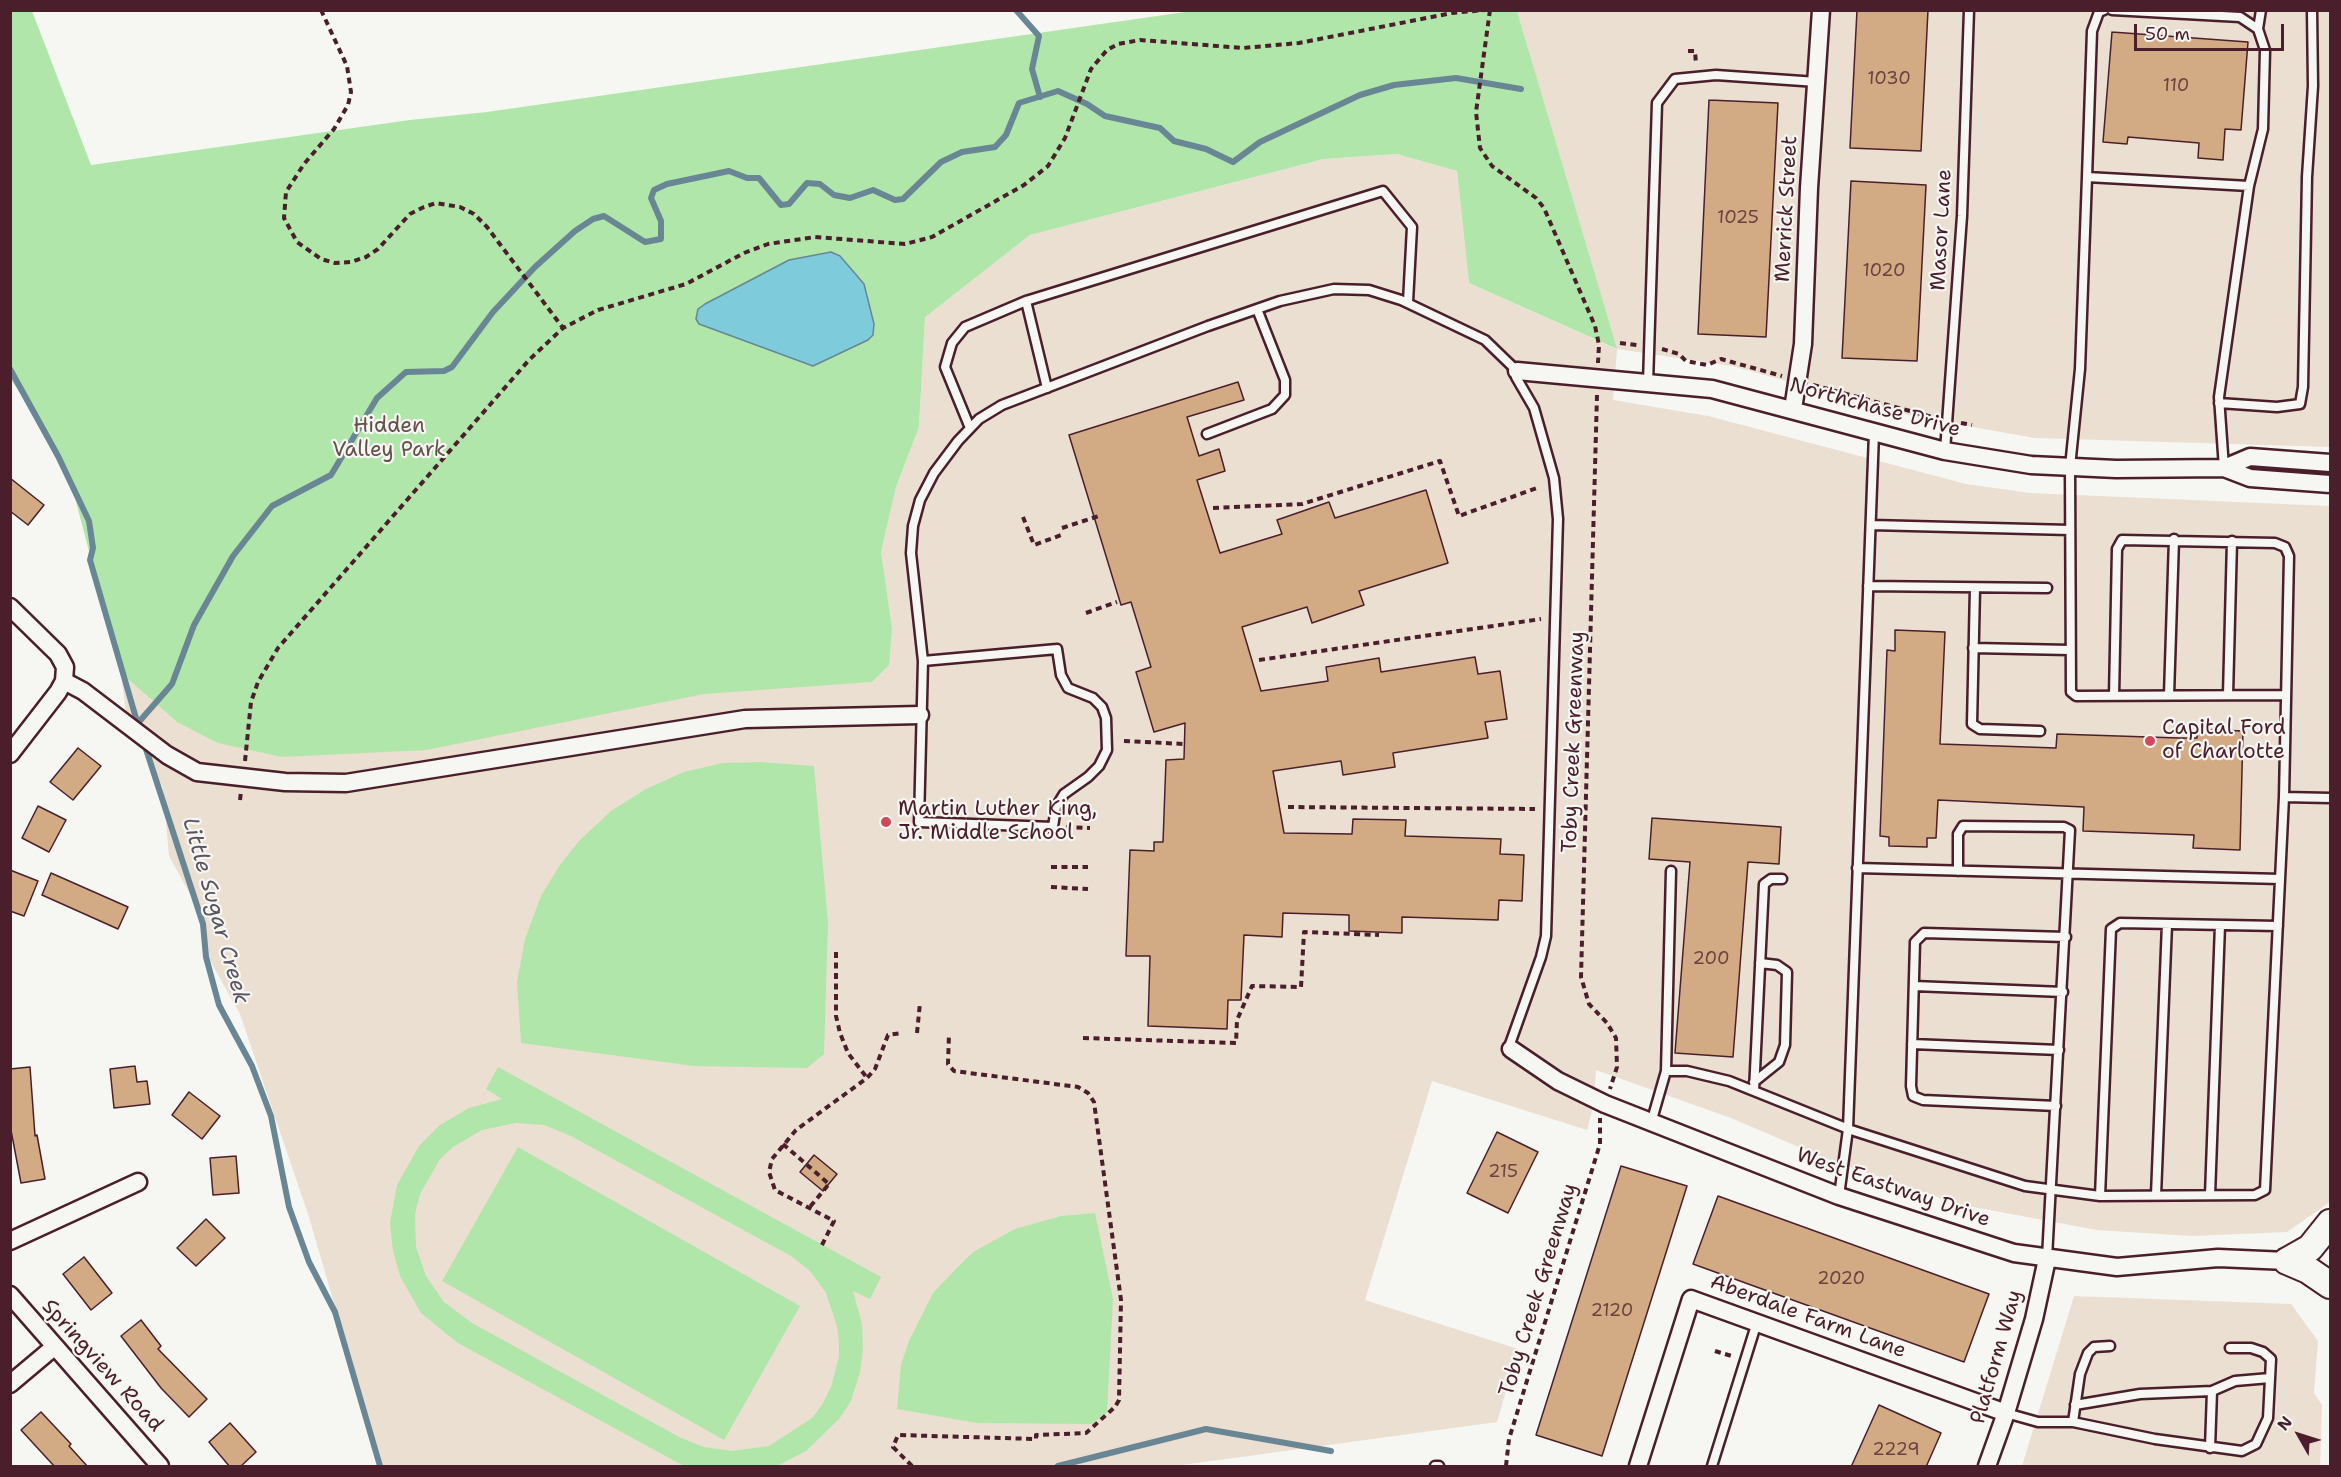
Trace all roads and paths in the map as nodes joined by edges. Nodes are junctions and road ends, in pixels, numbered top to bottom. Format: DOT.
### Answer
graph roads {
  1 [pos="321,10"];
  2 [pos="1485,10"];
  3 [pos="1490,10"];
  4 [pos="1821,10"];
  5 [pos="1969,10"];
  6 [pos="2112,10"];
  7 [pos="2261,10"];
  8 [pos="2312,10"];
  9 [pos="2100,11"];
  10 [pos="2258,30"];
  11 [pos="1818,82"];
  12 [pos="2087,177"];
  13 [pos="2249,186"];
  14 [pos="1026,301"];
  15 [pos="1408,302"];
  16 [pos="1257,309"];
  17 [pos="563,328"];
  18 [pos="1620,343"];
  19 [pos="1649,347"];
  20 [pos="1598,357"];
  21 [pos="1517,371"];
  22 [pos="1787,378"];
  23 [pos="1648,383"];
  24 [pos="1809,384"];
  25 [pos="1047,388"];
  26 [pos="1597,392"];
  27 [pos="2219,403"];
  28 [pos="1792,409"];
  29 [pos="1947,420"];
  30 [pos="1972,425"];
  31 [pos="970,428"];
  32 [pos="1874,433"];
  33 [pos="1207,434"];
  34 [pos="1945,451"];
  35 [pos="2331,463"];
  36 [pos="2070,467"];
  37 [pos="2224,468"];
  38 [pos="2331,484"];
  39 [pos="1538,488"];
  40 [pos="1213,508"];
  41 [pos="1102,515"];
  42 [pos="1023,517"];
  43 [pos="1870,525"];
  44 [pos="1062,528"];
  45 [pos="2070,530"];
  46 [pos="1064,534"];
  47 [pos="2174,539"];
  48 [pos="2232,541"];
  49 [pos="1868,586"];
  50 [pos="1975,588"];
  51 [pos="2047,588"];
  52 [pos="1117,602"];
  53 [pos="10,607"];
  54 [pos="1086,613"];
  55 [pos="1541,619"];
  56 [pos="1973,648"];
  57 [pos="2070,650"];
  58 [pos="1259,660"];
  59 [pos="923,661"];
  60 [pos="64,681"];
  61 [pos="2169,695"];
  62 [pos="2228,695"];
  63 [pos="2285,695"];
  64 [pos="2114,696"];
  65 [pos="920,715"];
  66 [pos="2040,731"];
  67 [pos="1124,741"];
  68 [pos="1184,744"];
  69 [pos="10,754"];
  70 [pos="240,774"];
  71 [pos="2284,797"];
  72 [pos="2331,798"];
  73 [pos="1288,807"];
  74 [pos="1535,809"];
  75 [pos="1053,827"];
  76 [pos="1090,828"];
  77 [pos="1051,867"];
  78 [pos="1088,867"];
  79 [pos="1857,868"];
  80 [pos="1671,871"];
  81 [pos="1958,871"];
  82 [pos="2070,874"];
  83 [pos="1782,879"];
  84 [pos="2280,879"];
  85 [pos="1051,887"];
  86 [pos="1088,889"];
  87 [pos="2167,924"];
  88 [pos="2220,925"];
  89 [pos="2278,926"];
  90 [pos="1379,934"];
  91 [pos="2066,937"];
  92 [pos="836,952"];
  93 [pos="1760,963"];
  94 [pos="1914,986"];
  95 [pos="2063,992"];
  96 [pos="920,1003"];
  97 [pos="902,1033"];
  98 [pos="916,1033"];
  99 [pos="949,1034"];
  100 [pos="1083,1038"];
  101 [pos="1912,1044"];
  102 [pos="1511,1049"];
  103 [pos="2060,1050"];
  104 [pos="1666,1071"];
  105 [pos="867,1078"];
  106 [pos="1613,1080"];
  107 [pos="1754,1087"];
  108 [pos="2056,1106"];
  109 [pos="1599,1123"];
  110 [pos="1651,1123"];
  111 [pos="1848,1129"];
  112 [pos="783,1143"];
  113 [pos="138,1182"];
  114 [pos="2051,1191"];
  115 [pos="2156,1195"];
  116 [pos="2210,1195"];
  117 [pos="1839,1196"];
  118 [pos="2100,1196"];
  119 [pos="809,1208"];
  120 [pos="2331,1223"];
  121 [pos="10,1241"];
  122 [pos="822,1245"];
  123 [pos="2047,1259"];
  124 [pos="2287,1261"];
  125 [pos="2331,1285"];
  126 [pos="10,1295"];
  127 [pos="1757,1322"];
  128 [pos="2110,1346"];
  129 [pos="54,1347"];
  130 [pos="2230,1348"];
  131 [pos="2270,1378"];
  132 [pos="10,1384"];
  133 [pos="2212,1391"];
  134 [pos="2074,1405"];
  135 [pos="2006,1413"];
  136 [pos="2073,1422"];
  137 [pos="2210,1448"];
  138 [pos="160,1467"];
  139 [pos="912,1467"];
  140 [pos="1506,1467"];
  141 [pos="1638,1467"];
  142 [pos="1712,1467"];
  143 [pos="1987,1467"];
  1 -- 17 [label="path"];
  2 -- 17 [label="path"];
  3 -- 20 [label="path"];
  4 -- 11 [label="street, Merrick Street"];
  5 -- 29 [label="lane, Masor Lane"];
  6 -- 10 [label="lane"];
  7 -- 10 [label="lane"];
  8 -- 27 [label="lane"];
  9 -- 12 [label="lane"];
  10 -- 13 [label="lane"];
  11 -- 19 [label="lane"];
  11 -- 28 [label="street, Merrick Street"];
  12 -- 13 [label="lane"];
  12 -- 36 [label="lane"];
  13 -- 27 [label="lane"];
  14 -- 15 [label="lane"];
  14 -- 25 [label="lane"];
  14 -- 31 [label="lane"];
  15 -- 16 [label="lane"];
  15 -- 21 [label="lane"];
  16 -- 25 [label="lane"];
  16 -- 33 [label="lane"];
  17 -- 70 [label="path"];
  18 -- 19 [label="path"];
  19 -- 22 [label="path"];
  19 -- 23 [label="lane"];
  21 -- 23 [label="street, Northchase Drive"];
  21 -- 102 [label="lane"];
  23 -- 28 [label="street, Northchase Drive"];
  24 -- 29 [label="path"];
  25 -- 31 [label="lane"];
  26 -- 106 [label="path, Toby Creek Greenway"];
  27 -- 37 [label="lane"];
  28 -- 32 [label="street, Northchase Drive"];
  29 -- 30 [label="path"];
  29 -- 34 [label="lane, Masor Lane"];
  31 -- 59 [label="lane"];
  32 -- 34 [label="street, Northchase Drive"];
  32 -- 43 [label="lane"];
  34 -- 36 [label="street, Northchase Drive"];
  35 -- 37 [label="street, Northchase Drive"];
  36 -- 37 [label="street, Northchase Drive"];
  36 -- 45 [label="lane"];
  37 -- 38 [label="street, Northchase Drive"];
  39 -- 40 [label="path"];
  41 -- 44 [label="path"];
  42 -- 46 [label="path"];
  43 -- 45 [label="lane"];
  43 -- 49 [label="lane"];
  45 -- 57 [label="lane"];
  47 -- 48 [label="lane"];
  47 -- 61 [label="lane"];
  47 -- 64 [label="lane"];
  48 -- 62 [label="lane"];
  48 -- 63 [label="lane"];
  49 -- 50 [label="lane"];
  49 -- 79 [label="lane"];
  50 -- 51 [label="lane"];
  50 -- 56 [label="lane"];
  52 -- 54 [label="path"];
  53 -- 60 [label="street"];
  55 -- 58 [label="path"];
  56 -- 57 [label="lane"];
  56 -- 66 [label="lane"];
  57 -- 64 [label="lane"];
  59 -- 65 [label="lane"];
  59 -- 75 [label="lane"];
  60 -- 69 [label="street"];
  60 -- 70 [label="street"];
  61 -- 62 [label="lane"];
  61 -- 64 [label="lane"];
  62 -- 63 [label="lane"];
  63 -- 71 [label="lane"];
  65 -- 70 [label="street"];
  65 -- 75 [label="lane"];
  67 -- 68 [label="path"];
  71 -- 72 [label="lane"];
  71 -- 84 [label="lane"];
  73 -- 74 [label="path"];
  75 -- 76 [label="path"];
  77 -- 78 [label="path"];
  79 -- 81 [label="lane"];
  79 -- 111 [label="lane"];
  80 -- 104 [label="lane"];
  81 -- 82 [label="lane"];
  81 -- 82 [label="lane"];
  82 -- 84 [label="lane"];
  82 -- 91 [label="lane"];
  83 -- 93 [label="lane"];
  84 -- 89 [label="lane"];
  85 -- 86 [label="path"];
  87 -- 88 [label="lane"];
  87 -- 115 [label="lane"];
  87 -- 118 [label="lane"];
  88 -- 89 [label="lane"];
  88 -- 116 [label="lane"];
  89 -- 116 [label="lane"];
  90 -- 100 [label="path"];
  91 -- 94 [label="lane"];
  91 -- 95 [label="lane"];
  92 -- 105 [label="path"];
  93 -- 107 [label="lane"];
  93 -- 107 [label="lane"];
  94 -- 95 [label="lane"];
  94 -- 101 [label="lane"];
  95 -- 103 [label="lane"];
  96 -- 98 [label="path"];
  97 -- 105 [label="path"];
  99 -- 139 [label="path"];
  101 -- 103 [label="lane"];
  101 -- 108 [label="lane"];
  102 -- 110 [label="street, West Eastway Drive"];
  103 -- 108 [label="lane"];
  104 -- 107 [label="lane"];
  104 -- 110 [label="lane"];
  105 -- 112 [label="path"];
  107 -- 111 [label="lane"];
  108 -- 114 [label="lane"];
  109 -- 140 [label="path, Toby Creek Greenway"];
  110 -- 117 [label="street, West Eastway Drive"];
  111 -- 114 [label="lane"];
  111 -- 117 [label="lane"];
  112 -- 119 [label="path"];
  112 -- 119 [label="path"];
  113 -- 121 [label="street"];
  114 -- 118 [label="lane"];
  114 -- 123 [label="lane"];
  115 -- 116 [label="lane"];
  115 -- 118 [label="lane"];
  117 -- 123 [label="street, West Eastway Drive"];
  119 -- 122 [label="path"];
  120 -- 124 [label="main road"];
  123 -- 124 [label="street, West Eastway Drive"];
  123 -- 135 [label="street, Platform Way"];
  124 -- 125 [label="main road"];
  126 -- 129 [label="street, Springview Road"];
  127 -- 135 [label="street, Aberdale Farm Lane"];
  127 -- 141 [label="street, Aberdale Farm Lane"];
  127 -- 142 [label="lane"];
  128 -- 134 [label="lane"];
  129 -- 132 [label="street"];
  129 -- 138 [label="street, Springview Road"];
  130 -- 131 [label="lane"];
  131 -- 133 [label="lane"];
  131 -- 137 [label="lane"];
  133 -- 134 [label="lane"];
  133 -- 137 [label="lane"];
  134 -- 136 [label="lane"];
  135 -- 136 [label="lane"];
  135 -- 143 [label="street, Platform Way"];
  136 -- 137 [label="lane"];
}
